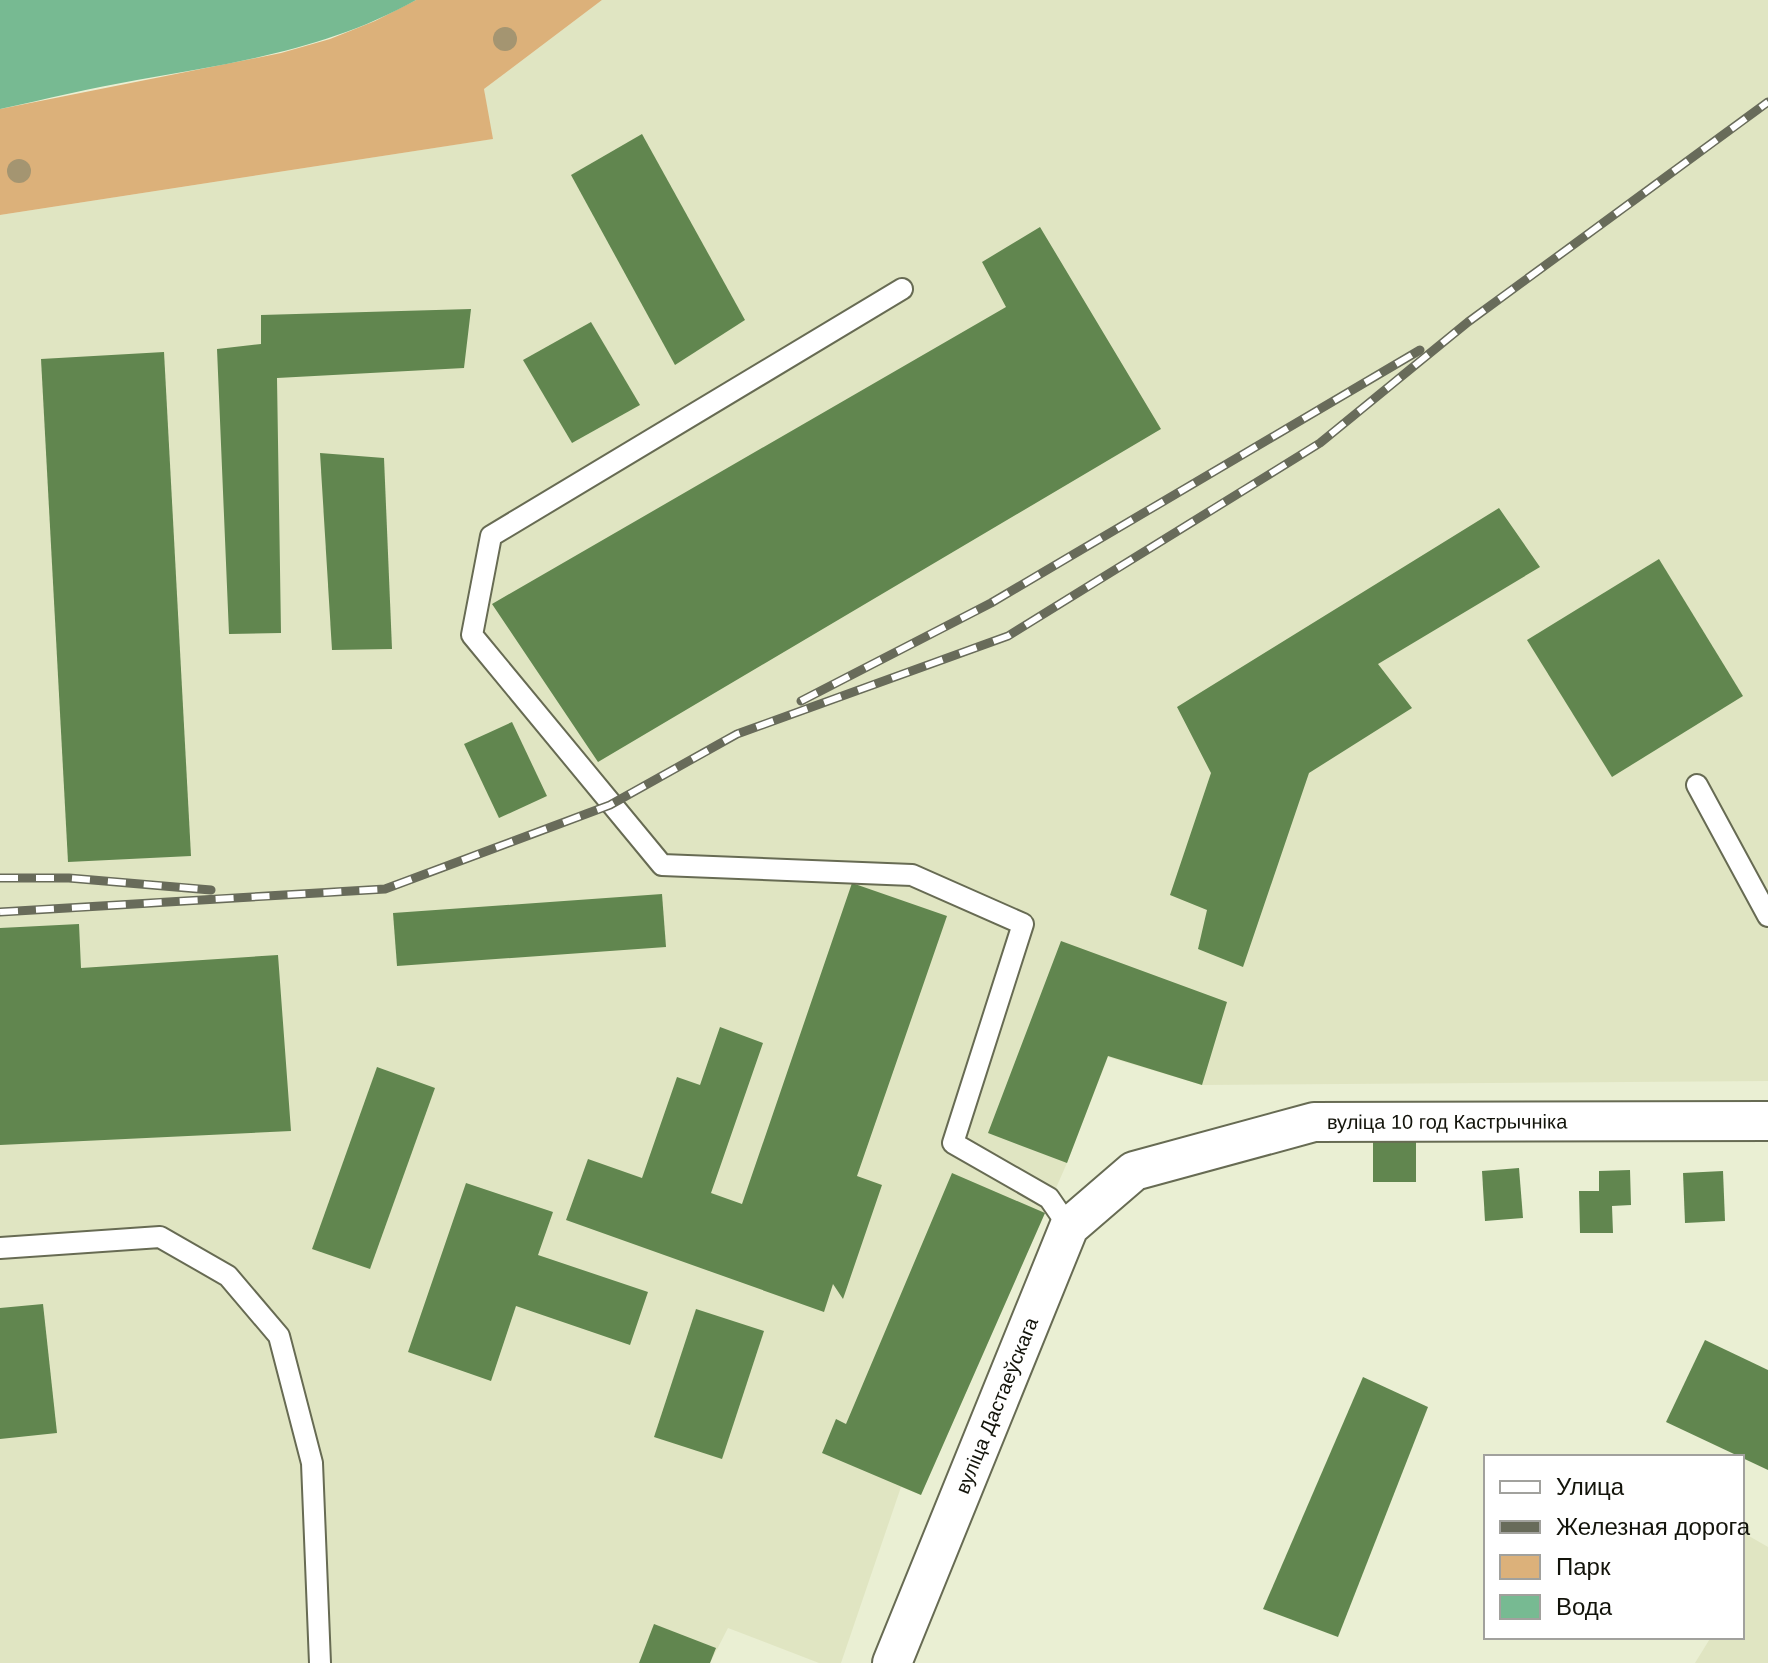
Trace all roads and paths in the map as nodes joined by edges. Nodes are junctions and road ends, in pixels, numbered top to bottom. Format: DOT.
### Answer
graph roads {
  1 [pos="902,289"];
  2 [pos="1697,785"];
  3 [pos="1768,916"];
  4 [pos="1768,1121"];
  5 [pos="1134,1171"];
  6 [pos="1069,1227"];
  7 [pos="0,1248"];
  8 [pos="320,1663"];
  9 [pos="892,1663"];
  1 -- 6 [label="lane"];
  2 -- 3 [label="lane"];
  4 -- 5 [label="street, вуліца 10 год Кастрычніка"];
  5 -- 6 [label="street, вуліца Дастаеўскага"];
  6 -- 9 [label="street, вуліца Дастаеўскага"];
  7 -- 8 [label="lane"];
}
